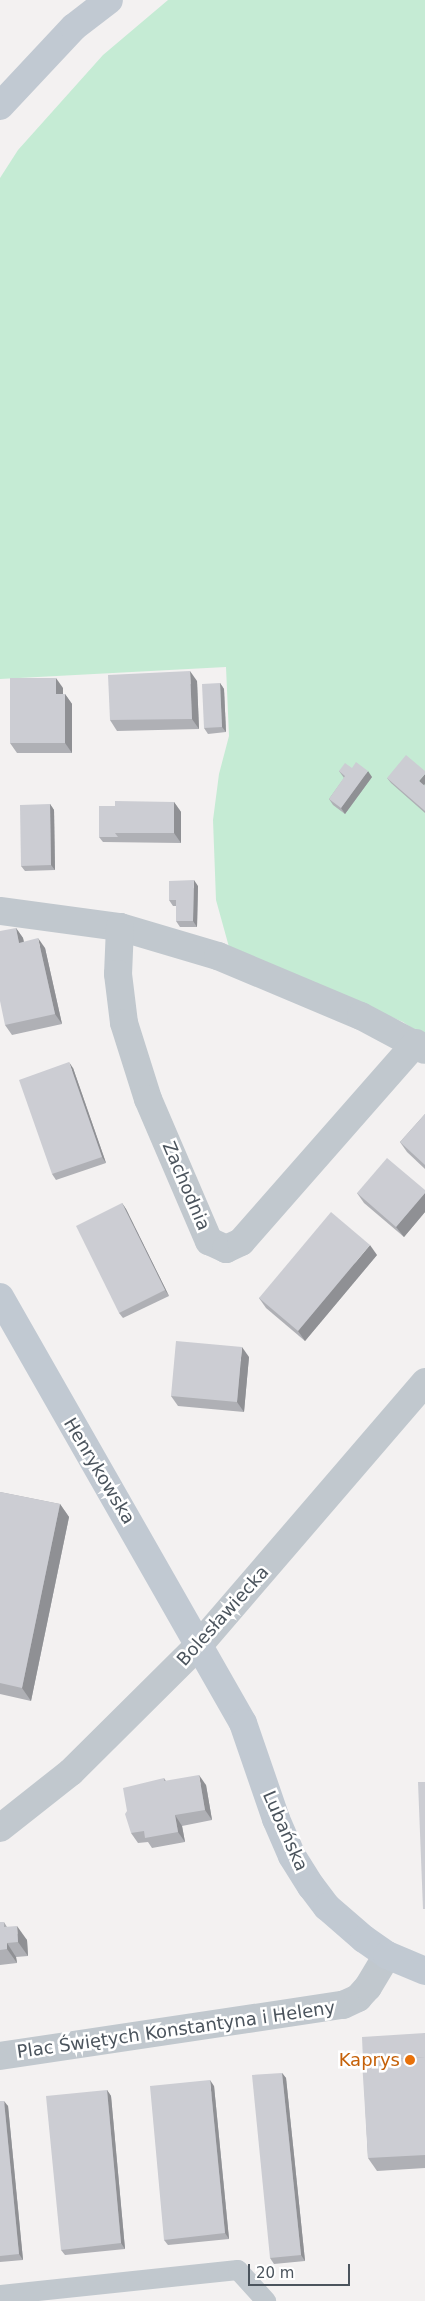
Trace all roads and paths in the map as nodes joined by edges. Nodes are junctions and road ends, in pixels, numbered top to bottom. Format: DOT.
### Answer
graph roads {
  1 [pos="109,0"];
  2 [pos="0,106"];
  3 [pos="0,911"];
  4 [pos="120,927"];
  5 [pos="421,1047"];
  6 [pos="0,1297"];
  7 [pos="425,1382"];
  8 [pos="199,1645"];
  9 [pos="0,1828"];
  10 [pos="387,1956"];
  11 [pos="425,1971"];
  12 [pos="0,2056"];
  13 [pos="0,2295"];
  14 [pos="266,2301"];
  1 -- 2 [label="main road"];
  3 -- 4 [label="street, Zachodnia"];
  4 -- 5 [label="street, Zachodnia"];
  4 -- 5 [label="street, Zachodnia"];
  6 -- 8 [label="main road, Henrykowska"];
  7 -- 8 [label="street, Bolesławiecka"];
  8 -- 9 [label="street, Bolesławiecka"];
  8 -- 10 [label="main road, Lubańska"];
  10 -- 11 [label="main road, Lubańska"];
  10 -- 12 [label="street, Plac Świętych Konstantyna i Heleny"];
  13 -- 14 [label="lane"];
}
